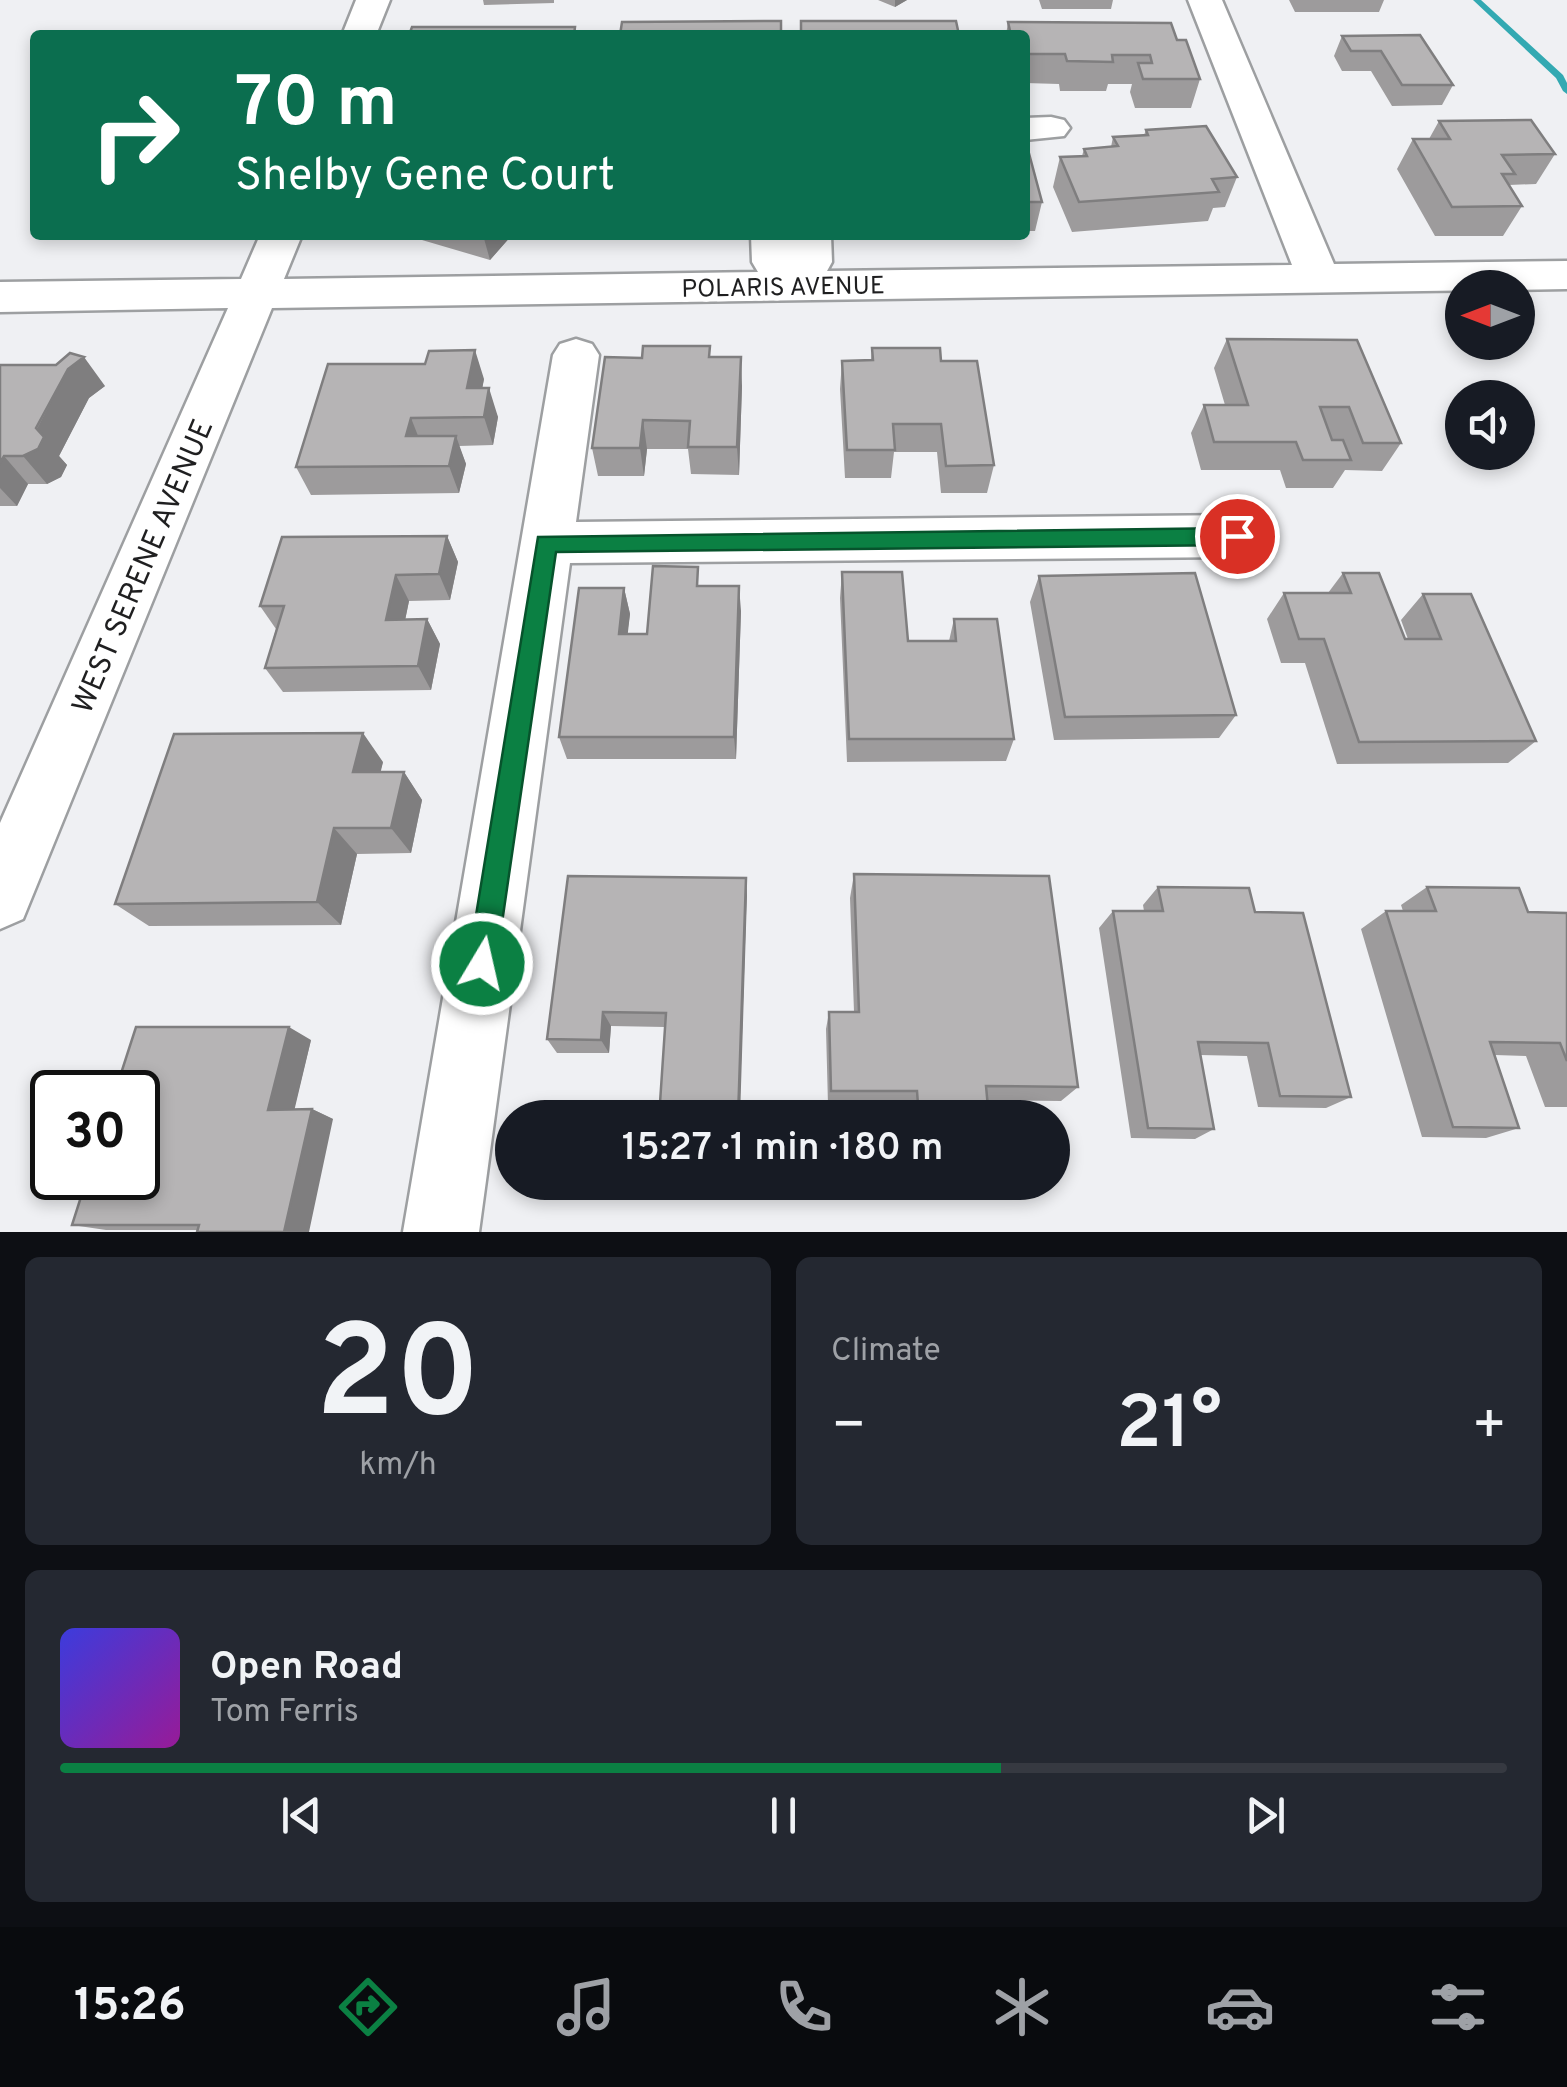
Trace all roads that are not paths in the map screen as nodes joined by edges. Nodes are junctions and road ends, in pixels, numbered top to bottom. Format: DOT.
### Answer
graph roads {
  1 [pos="372,0"];
  2 [pos="1205,0"];
  3 [pos="361,30"];
  4 [pos="280,240"];
  5 [pos="772,240"];
  6 [pos="810,240"];
  7 [pos="1567,275"];
  8 [pos="1319,279"];
  9 [pos="791,286"];
  10 [pos="260,292"];
  11 [pos="0,298"];
  12 [pos="576,355"];
  13 [pos="1237,536"];
  14 [pos="546,543"];
  15 [pos="0,897"];
  16 [pos="441,1232"];
  1 -- 3 [label="street"];
  2 -- 8 [label="street"];
  4 -- 10 [label="street, WEST SERENE AVENUE"];
  5 -- 9 [label="street"];
  6 -- 9 [label="street"];
  7 -- 8 [label="street, POLARIS AVENUE"];
  8 -- 9 [label="street, POLARIS AVENUE"];
  9 -- 10 [label="street, POLARIS AVENUE"];
  10 -- 11 [label="street, POLARIS AVENUE"];
  10 -- 15 [label="street, WEST SERENE AVENUE"];
  12 -- 14 [label="street"];
  13 -- 14 [label="street"];
  14 -- 16 [label="street"];
}
